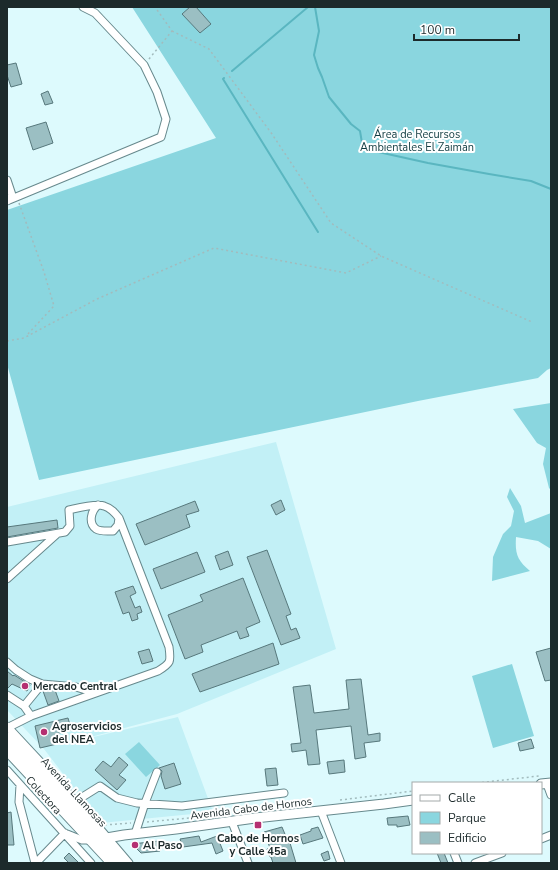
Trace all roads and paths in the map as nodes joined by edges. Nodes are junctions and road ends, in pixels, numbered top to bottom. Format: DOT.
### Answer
graph roads {
  1 [pos="83,7"];
  2 [pos="155,7"];
  3 [pos="172,31"];
  4 [pos="144,65"];
  5 [pos="7,180"];
  6 [pos="17,197"];
  7 [pos="8,201"];
  8 [pos="381,256"];
  9 [pos="532,322"];
  10 [pos="24,338"];
  11 [pos="7,341"];
  12 [pos="98,505"];
  13 [pos="119,518"];
  14 [pos="58,534"];
  15 [pos="7,542"];
  16 [pos="7,579"];
  17 [pos="7,662"];
  18 [pos="42,684"];
  19 [pos="95,693"];
  20 [pos="7,695"];
  21 [pos="24,706"];
  22 [pos="31,716"];
  23 [pos="9,737"];
  24 [pos="7,770"];
  25 [pos="157,772"];
  26 [pos="546,782"];
  27 [pos="20,786"];
  28 [pos="284,793"];
  29 [pos="551,795"];
  30 [pos="412,800"];
  31 [pos="76,801"];
  32 [pos="145,804"];
  33 [pos="321,811"];
  34 [pos="232,822"];
  35 [pos="65,833"];
  36 [pos="135,834"];
  37 [pos="100,839"];
  38 [pos="499,854"];
  39 [pos="35,863"];
  40 [pos="91,863"];
  41 [pos="112,863"];
  42 [pos="122,863"];
  43 [pos="129,863"];
  44 [pos="248,863"];
  45 [pos="341,863"];
  46 [pos="475,863"];
  1 -- 4 [label="street"];
  2 -- 3 [label="path"];
  3 -- 4 [label="path"];
  3 -- 8 [label="path"];
  4 -- 6 [label="street"];
  5 -- 7 [label="street"];
  6 -- 7 [label="street"];
  6 -- 10 [label="path"];
  8 -- 9 [label="path"];
  8 -- 10 [label="path"];
  10 -- 11 [label="path"];
  12 -- 13 [label="street"];
  12 -- 13 [label="street"];
  12 -- 14 [label="street"];
  13 -- 19 [label="street"];
  14 -- 15 [label="street"];
  14 -- 16 [label="street"];
  17 -- 18 [label="street"];
  18 -- 19 [label="street"];
  18 -- 21 [label="street"];
  19 -- 22 [label="street"];
  20 -- 21 [label="street"];
  21 -- 22 [label="street"];
  22 -- 23 [label="street"];
  23 -- 31 [label="street, Colectora"];
  23 -- 37 [label="highway, Avenida Llamosas"];
  24 -- 27 [label="street, Colectora"];
  25 -- 32 [label="street"];
  26 -- 29 [label="street"];
  27 -- 35 [label="street, Colectora"];
  27 -- 39 [label="street"];
  28 -- 32 [label="street"];
  30 -- 33 [label="main road, Avenida Cabo de Hornos"];
  31 -- 32 [label="street"];
  31 -- 37 [label="street, Colectora"];
  32 -- 36 [label="street"];
  33 -- 34 [label="main road, Avenida Cabo de Hornos"];
  33 -- 45 [label="street"];
  34 -- 36 [label="main road, Avenida Cabo de Hornos"];
  34 -- 44 [label="street"];
  35 -- 37 [label="street, Colectora"];
  35 -- 39 [label="street"];
  35 -- 40 [label="street, Colectora"];
  36 -- 37 [label="main road, Avenida Cabo de Hornos"];
  37 -- 41 [label="highway, Avenida Llamosas"];
  37 -- 42 [label="highway, Avenida Llamosas"];
  37 -- 43 [label="street, Colectora"];
  38 -- 46 [label="street"];
}
